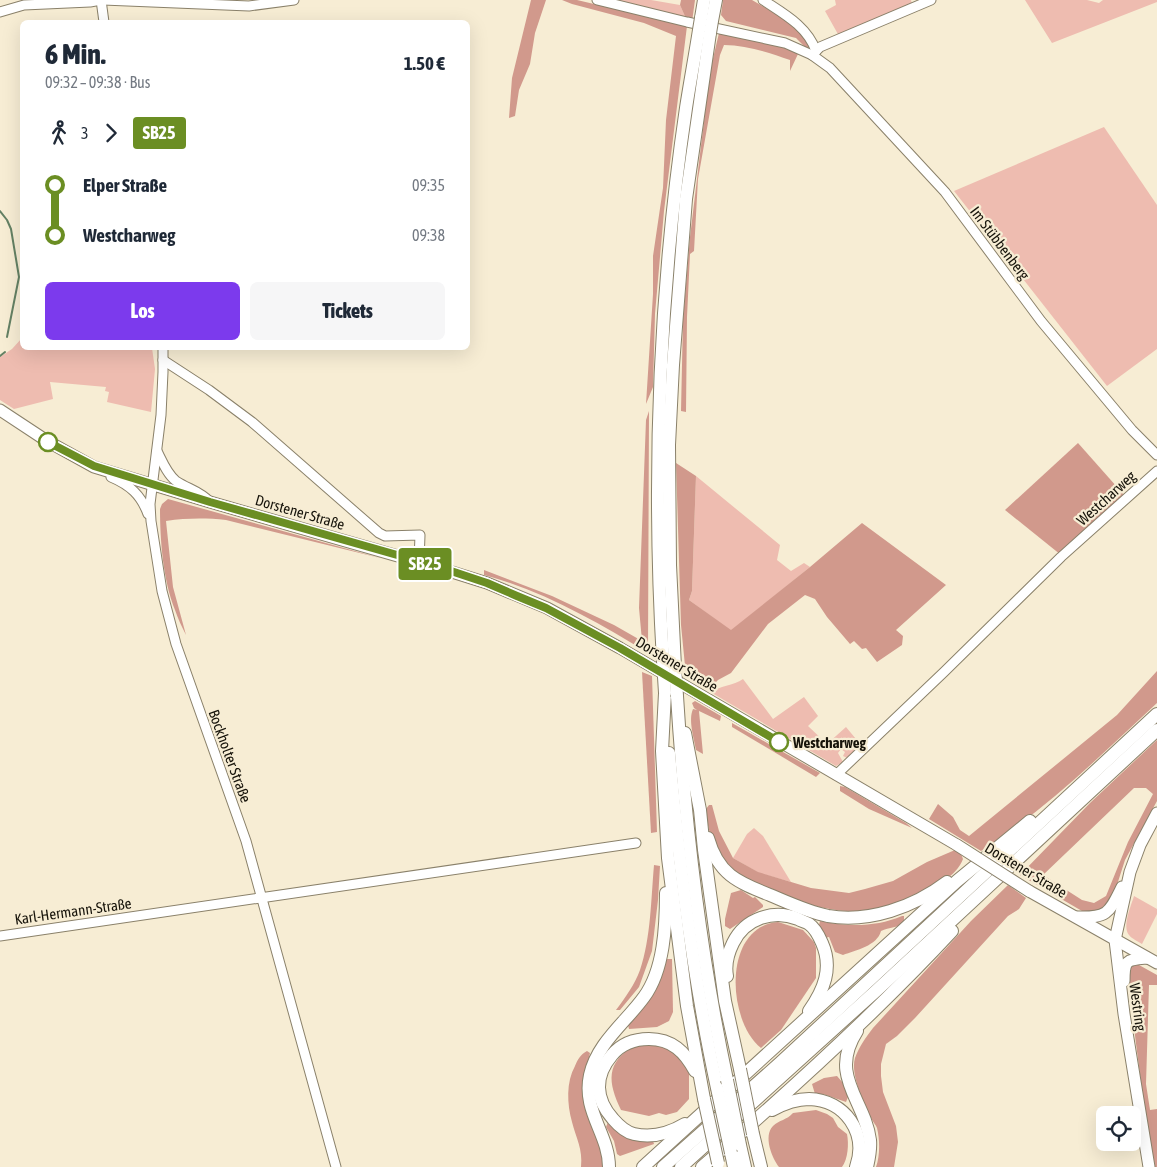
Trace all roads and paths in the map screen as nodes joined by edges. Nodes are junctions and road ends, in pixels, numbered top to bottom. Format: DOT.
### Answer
graph roads {
  1 [pos="102,0"];
  2 [pos="294,0"];
  3 [pos="704,0"];
  4 [pos="716,0"];
  5 [pos="763,0"];
  6 [pos="931,0"];
  7 [pos="602,1"];
  8 [pos="0,12"];
  9 [pos="104,20"];
  10 [pos="705,25"];
  11 [pos="814,53"];
  12 [pos="162,350"];
  13 [pos="163,360"];
  14 [pos="0,410"];
  15 [pos="157,451"];
  16 [pos="1157,455"];
  17 [pos="94,466"];
  18 [pos="1157,471"];
  19 [pos="152,485"];
  20 [pos="210,502"];
  21 [pos="151,522"];
  22 [pos="418,562"];
  23 [pos="671,694"];
  24 [pos="1157,714"];
  25 [pos="1157,730"];
  26 [pos="836,774"];
  27 [pos="1084,781"];
  28 [pos="700,810"];
  29 [pos="1157,813"];
  30 [pos="636,843"];
  31 [pos="1003,843"];
  32 [pos="668,858"];
  33 [pos="1130,872"];
  34 [pos="996,880"];
  35 [pos="261,896"];
  36 [pos="1075,917"];
  37 [pos="0,936"];
  38 [pos="1115,940"];
  39 [pos="1152,960"];
  40 [pos="875,1010"];
  41 [pos="1124,1014"];
  42 [pos="796,1030"];
  43 [pos="736,1053"];
  44 [pos="701,1082"];
  45 [pos="700,1115"];
  46 [pos="758,1116"];
  47 [pos="736,1149"];
  48 [pos="758,1154"];
  49 [pos="718,1165"];
  50 [pos="336,1167"];
  51 [pos="609,1167"];
  52 [pos="644,1167"];
  53 [pos="663,1167"];
  54 [pos="681,1167"];
  55 [pos="702,1167"];
  56 [pos="734,1167"];
  57 [pos="745,1167"];
  58 [pos="760,1167"];
  59 [pos="765,1167"];
  60 [pos="856,1167"];
  61 [pos="867,1167"];
  62 [pos="1149,1167"];
  1 -- 2 [label="street"];
  1 -- 8 [label="street"];
  1 -- 9 [label="street"];
  3 -- 10 [label="highway"];
  4 -- 10 [label="highway"];
  5 -- 11 [label="street, Im Stübbenberg"];
  6 -- 11 [label="street"];
  7 -- 11 [label="street, Im Stübbenberg"];
  10 -- 23 [label="highway, bridge"];
  11 -- 16 [label="street, Im Stübbenberg"];
  12 -- 13 [label="street, Bockholter Straße"];
  13 -- 15 [label="street, Bockholter Straße"];
  13 -- 22 [label="street"];
  14 -- 17 [label="main road, Dorstener Straße"];
  15 -- 19 [label="street, Bockholter Straße"];
  15 -- 20 [label="street"];
  17 -- 19 [label="main road, Dorstener Straße"];
  17 -- 21 [label="street"];
  18 -- 26 [label="street, Westcharweg"];
  19 -- 20 [label="main road, Dorstener Straße"];
  19 -- 21 [label="street, Bockholter Straße"];
  20 -- 22 [label="main road, Dorstener Straße"];
  21 -- 35 [label="street, Bockholter Straße"];
  22 -- 26 [label="main road, Dorstener Straße"];
  23 -- 28 [label="highway"];
  23 -- 32 [label="highway"];
  23 -- 47 [label="highway, bridge"];
  24 -- 27 [label="highway"];
  25 -- 34 [label="highway"];
  26 -- 36 [label="main road, Dorstener Straße, bridge"];
  27 -- 31 [label="highway"];
  27 -- 53 [label="highway"];
  28 -- 31 [label="highway"];
  28 -- 43 [label="highway"];
  29 -- 33 [label="main road"];
  30 -- 35 [label="street, Karl-Hermann-Straße"];
  31 -- 42 [label="highway"];
  32 -- 44 [label="highway"];
  32 -- 51 [label="highway"];
  33 -- 36 [label="main road"];
  33 -- 38 [label="main road, Westring"];
  34 -- 40 [label="highway"];
  34 -- 54 [label="highway"];
  35 -- 37 [label="street, Karl-Hermann-Straße"];
  35 -- 50 [label="street, Bockholter Straße"];
  36 -- 38 [label="main road, Dorstener Straße"];
  38 -- 39 [label="main road, Dorstener Straße"];
  38 -- 41 [label="main road, Westring"];
  39 -- 41 [label="main road, Dorstener Straße"];
  40 -- 46 [label="highway"];
  40 -- 61 [label="highway"];
  41 -- 62 [label="main road, Westring"];
  42 -- 43 [label="highway"];
  42 -- 45 [label="highway"];
  43 -- 48 [label="highway, bridge"];
  44 -- 45 [label="highway"];
  44 -- 49 [label="highway, bridge"];
  45 -- 52 [label="highway"];
  46 -- 55 [label="highway"];
  46 -- 60 [label="highway"];
  47 -- 56 [label="highway"];
  47 -- 57 [label="highway"];
  48 -- 58 [label="highway"];
  48 -- 59 [label="highway"];
}
